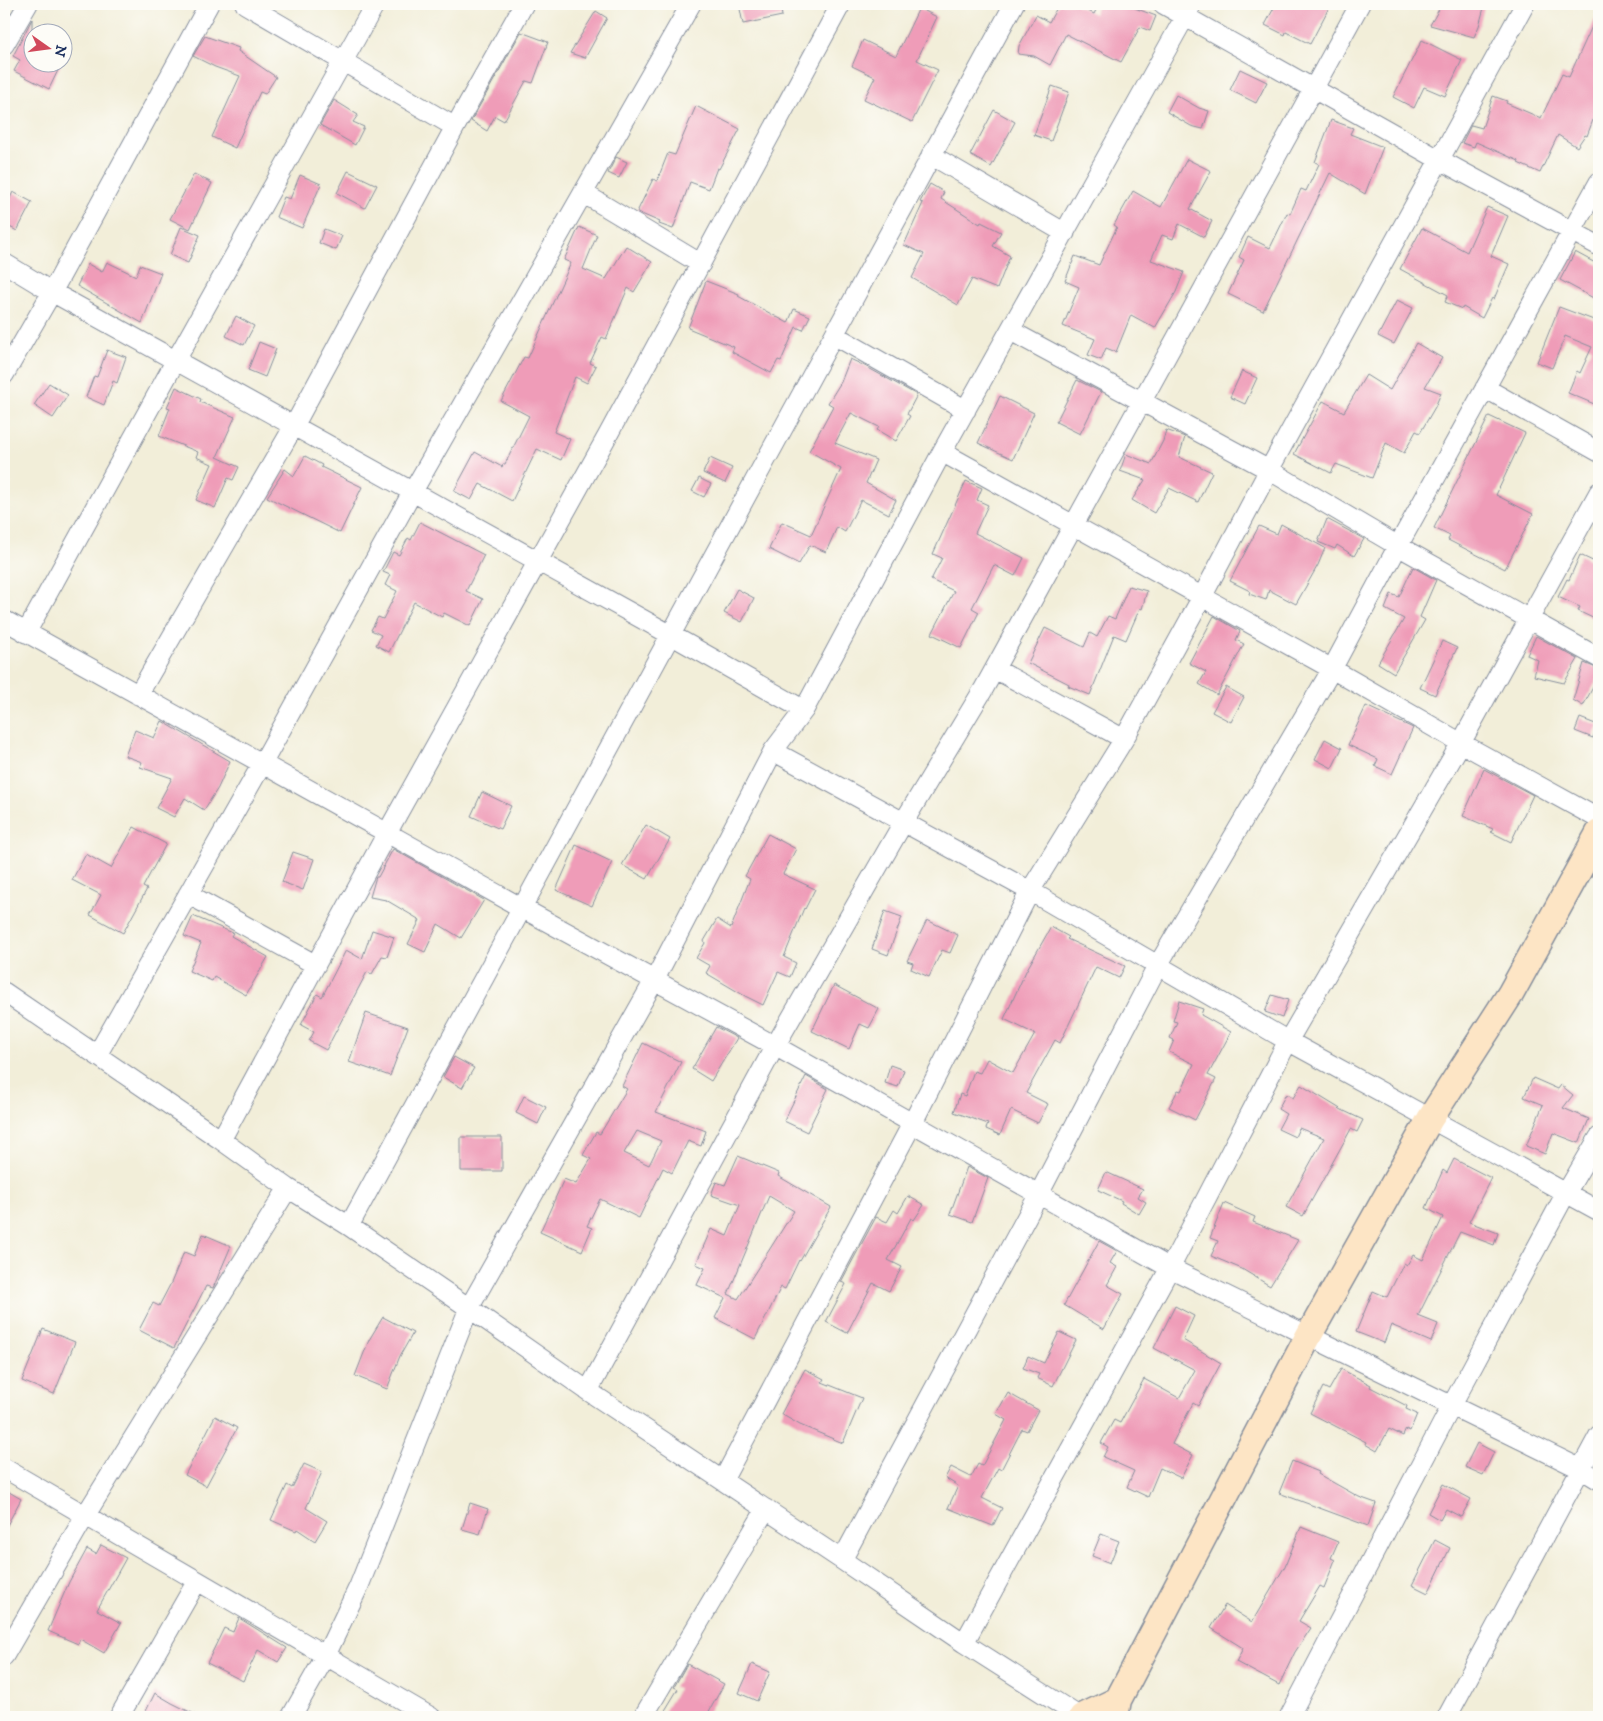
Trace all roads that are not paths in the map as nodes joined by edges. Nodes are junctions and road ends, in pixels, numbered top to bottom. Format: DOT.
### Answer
graph roads {
  1 [pos="28,4"];
  2 [pos="209,4"];
  3 [pos="245,4"];
  4 [pos="375,4"];
  5 [pos="524,4"];
  6 [pos="691,4"];
  7 [pos="841,4"];
  8 [pos="1014,4"];
  9 [pos="1163,4"];
  10 [pos="1360,4"];
  11 [pos="1525,4"];
  12 [pos="1188,10"];
  13 [pos="4,45"];
  14 [pos="343,62"];
  15 [pos="1314,88"];
  16 [pos="455,126"];
  17 [pos="932,155"];
  18 [pos="1440,160"];
  19 [pos="1599,182"];
  20 [pos="584,193"];
  21 [pos="1571,232"];
  22 [pos="1065,233"];
  23 [pos="1599,246"];
  24 [pos="4,263"];
  25 [pos="700,264"];
  26 [pos="52,292"];
  27 [pos="1010,331"];
  28 [pos="834,334"];
  29 [pos="176,360"];
  30 [pos="4,375"];
  31 [pos="1485,388"];
  32 [pos="1143,402"];
  33 [pos="966,410"];
  34 [pos="294,426"];
  35 [pos="942,452"];
  36 [pos="1599,452"];
  37 [pos="1269,470"];
  38 [pos="413,491"];
  39 [pos="1599,492"];
  40 [pos="1073,526"];
  41 [pos="1398,546"];
  42 [pos="539,561"];
  43 [pos="1202,597"];
  44 [pos="1529,619"];
  45 [pos="4,620"];
  46 [pos="26,633"];
  47 [pos="671,635"];
  48 [pos="1599,658"];
  49 [pos="995,669"];
  50 [pos="1332,670"];
  51 [pos="138,695"];
  52 [pos="804,710"];
  53 [pos="1124,739"];
  54 [pos="1460,743"];
  55 [pos="773,751"];
  56 [pos="262,764"];
  57 [pos="1599,819"];
  58 [pos="904,823"];
  59 [pos="387,833"];
  60 [pos="1599,833"];
  61 [pos="1030,891"];
  62 [pos="188,894"];
  63 [pos="522,908"];
  64 [pos="316,965"];
  65 [pos="1158,965"];
  66 [pos="654,981"];
  67 [pos="4,992"];
  68 [pos="1288,1041"];
  69 [pos="775,1046"];
  70 [pos="97,1055"];
  71 [pos="1430,1119"];
  72 [pos="912,1124"];
  73 [pos="1599,1137"];
  74 [pos="221,1140"];
  75 [pos="288,1188"];
  76 [pos="1566,1193"];
  77 [pos="1039,1194"];
  78 [pos="1599,1211"];
  79 [pos="348,1226"];
  80 [pos="1170,1268"];
  81 [pos="469,1308"];
  82 [pos="1309,1335"];
  83 [pos="588,1391"];
  84 [pos="1452,1405"];
  85 [pos="1599,1435"];
  86 [pos="4,1468"];
  87 [pos="1581,1469"];
  88 [pos="723,1480"];
  89 [pos="1599,1480"];
  90 [pos="766,1509"];
  91 [pos="85,1516"];
  92 [pos="842,1560"];
  93 [pos="197,1581"];
  94 [pos="964,1644"];
  95 [pos="4,1656"];
  96 [pos="326,1657"];
  97 [pos="1117,1709"];
  98 [pos="119,1717"];
  99 [pos="291,1717"];
  100 [pos="431,1717"];
  101 [pos="643,1717"];
  102 [pos="1081,1717"];
  103 [pos="1288,1717"];
  104 [pos="1447,1717"];
  1 -- 13 [label="street"];
  2 -- 26 [label="street"];
  3 -- 14 [label="street"];
  4 -- 14 [label="street"];
  5 -- 16 [label="street"];
  6 -- 20 [label="street"];
  7 -- 25 [label="street"];
  8 -- 17 [label="street"];
  9 -- 12 [label="street"];
  10 -- 15 [label="street"];
  11 -- 18 [label="street"];
  12 -- 15 [label="street"];
  12 -- 22 [label="street"];
  14 -- 16 [label="street"];
  14 -- 29 [label="street"];
  15 -- 18 [label="street"];
  15 -- 32 [label="street"];
  16 -- 34 [label="street"];
  17 -- 22 [label="street"];
  17 -- 28 [label="street"];
  18 -- 21 [label="street"];
  18 -- 37 [label="street"];
  19 -- 21 [label="street"];
  20 -- 25 [label="street"];
  20 -- 38 [label="street"];
  21 -- 23 [label="street"];
  21 -- 31 [label="street"];
  22 -- 27 [label="street"];
  24 -- 26 [label="street"];
  25 -- 42 [label="street"];
  26 -- 29 [label="street"];
  26 -- 30 [label="street"];
  27 -- 32 [label="street"];
  27 -- 33 [label="street"];
  28 -- 33 [label="street"];
  28 -- 47 [label="street"];
  29 -- 34 [label="street"];
  29 -- 46 [label="street"];
  31 -- 36 [label="street"];
  31 -- 41 [label="street"];
  32 -- 37 [label="street"];
  32 -- 40 [label="street"];
  33 -- 35 [label="street"];
  34 -- 38 [label="street"];
  34 -- 51 [label="street"];
  35 -- 40 [label="street"];
  35 -- 52 [label="street"];
  37 -- 41 [label="street"];
  37 -- 43 [label="street"];
  38 -- 42 [label="street"];
  38 -- 56 [label="street"];
  39 -- 44 [label="street"];
  40 -- 43 [label="street"];
  40 -- 49 [label="street"];
  41 -- 44 [label="street"];
  41 -- 50 [label="street"];
  42 -- 47 [label="street"];
  42 -- 59 [label="street"];
  43 -- 50 [label="street"];
  43 -- 53 [label="street"];
  44 -- 48 [label="street"];
  44 -- 54 [label="street"];
  45 -- 46 [label="street"];
  46 -- 51 [label="street"];
  47 -- 52 [label="street"];
  47 -- 63 [label="street"];
  49 -- 53 [label="street"];
  49 -- 58 [label="street"];
  50 -- 54 [label="street"];
  50 -- 65 [label="street"];
  51 -- 56 [label="street"];
  52 -- 55 [label="street"];
  53 -- 61 [label="street"];
  54 -- 57 [label="street"];
  54 -- 68 [label="street"];
  55 -- 58 [label="street"];
  55 -- 66 [label="street"];
  56 -- 59 [label="street"];
  56 -- 62 [label="street"];
  58 -- 61 [label="street"];
  58 -- 69 [label="street"];
  59 -- 63 [label="street"];
  59 -- 64 [label="street"];
  60 -- 71 [label="street"];
  61 -- 65 [label="street"];
  61 -- 72 [label="street"];
  62 -- 64 [label="street"];
  62 -- 70 [label="street"];
  63 -- 66 [label="street"];
  63 -- 79 [label="street"];
  64 -- 74 [label="street"];
  65 -- 68 [label="street"];
  65 -- 77 [label="street"];
  66 -- 69 [label="street"];
  66 -- 81 [label="street"];
  67 -- 70 [label="street"];
  68 -- 71 [label="street"];
  68 -- 80 [label="street"];
  69 -- 72 [label="street"];
  69 -- 83 [label="street"];
  70 -- 74 [label="street"];
  71 -- 76 [label="street"];
  71 -- 82 [label="street"];
  72 -- 77 [label="street"];
  72 -- 88 [label="street"];
  73 -- 76 [label="street"];
  74 -- 75 [label="street"];
  75 -- 79 [label="street"];
  75 -- 91 [label="street"];
  76 -- 78 [label="street"];
  76 -- 84 [label="street"];
  77 -- 80 [label="street"];
  77 -- 92 [label="street"];
  79 -- 81 [label="street"];
  80 -- 82 [label="street"];
  80 -- 94 [label="street"];
  81 -- 83 [label="street"];
  81 -- 96 [label="street"];
  82 -- 84 [label="street"];
  82 -- 97 [label="street"];
  83 -- 88 [label="street"];
  84 -- 87 [label="street"];
  84 -- 103 [label="street"];
  85 -- 87 [label="street"];
  86 -- 91 [label="street"];
  87 -- 89 [label="street"];
  87 -- 104 [label="street"];
  88 -- 90 [label="street"];
  90 -- 92 [label="street"];
  90 -- 101 [label="street"];
  91 -- 93 [label="street"];
  91 -- 95 [label="street"];
  92 -- 94 [label="street"];
  93 -- 96 [label="street"];
  93 -- 98 [label="street"];
  94 -- 102 [label="street"];
  96 -- 99 [label="street"];
  96 -- 100 [label="street"];
  97 -- 102 [label="street"];
}
